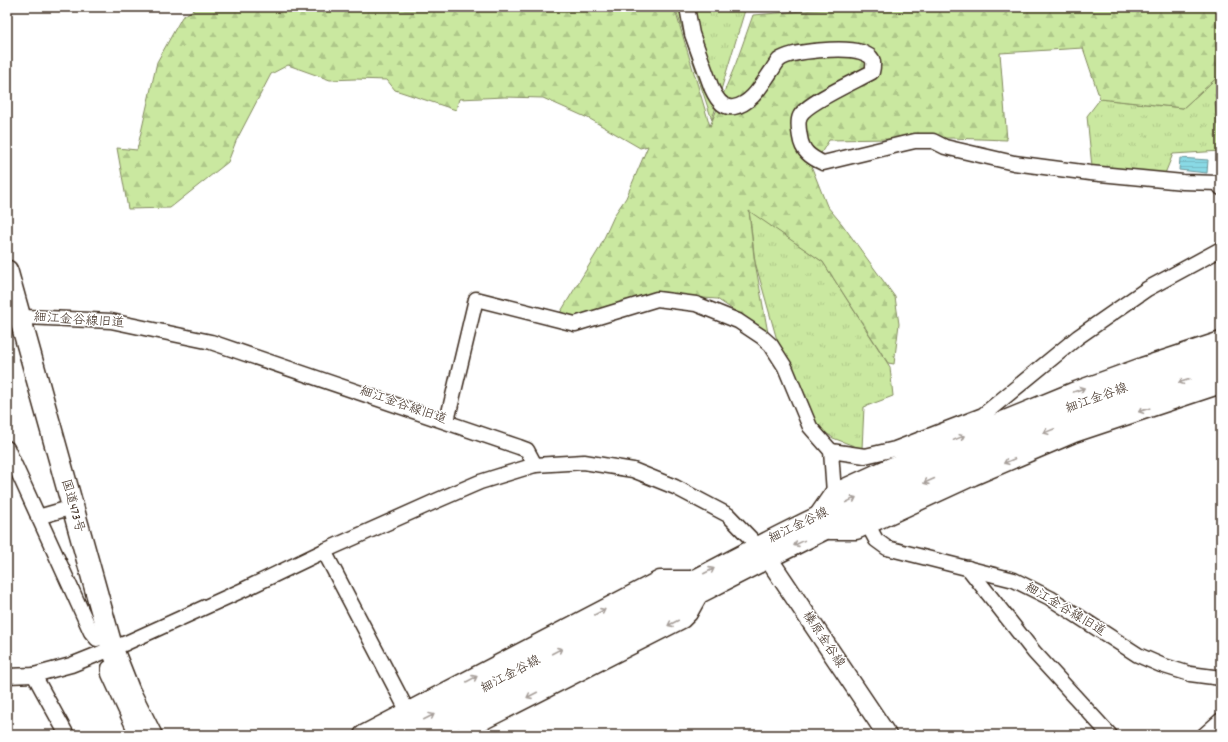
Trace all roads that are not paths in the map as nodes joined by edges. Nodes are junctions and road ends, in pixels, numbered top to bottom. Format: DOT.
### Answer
graph roads {
  1 [pos="687,7"];
  2 [pos="1221,188"];
  3 [pos="1221,249"];
  4 [pos="7,272"];
  5 [pos="13,315"];
  6 [pos="1221,341"];
  7 [pos="1221,356"];
  8 [pos="1221,369"];
  9 [pos="1221,384"];
  10 [pos="447,421"];
  11 [pos="7,448"];
  12 [pos="831,451"];
  13 [pos="535,465"];
  14 [pos="834,493"];
  15 [pos="73,507"];
  16 [pos="38,517"];
  17 [pos="822,523"];
  18 [pos="868,525"];
  19 [pos="324,551"];
  20 [pos="763,552"];
  21 [pos="968,568"];
  22 [pos="695,588"];
  23 [pos="106,652"];
  24 [pos="34,675"];
  25 [pos="7,676"];
  26 [pos="1221,678"];
  27 [pos="408,712"];
  28 [pos="1221,720"];
  29 [pos="67,735"];
  30 [pos="137,735"];
  31 [pos="151,735"];
  32 [pos="363,735"];
  33 [pos="394,735"];
  34 [pos="427,735"];
  35 [pos="454,735"];
  36 [pos="887,735"];
  37 [pos="1110,735"];
  38 [pos="1204,735"];
  1 -- 2 [label="street"];
  3 -- 12 [label="street"];
  4 -- 5 [label="highway, 国道473号"];
  5 -- 10 [label="street, 細江金谷線旧道"];
  5 -- 15 [label="highway, 国道473号"];
  14 -- 6 [label="main road, one-way"];
  17 -- 7 [label="main road, 細江金谷線, one-way"];
  8 -- 17 [label="main road, 細江金谷線, one-way"];
  9 -- 18 [label="main road, one-way"];
  10 -- 12 [label="street"];
  10 -- 13 [label="street, 細江金谷線旧道"];
  11 -- 16 [label="street"];
  12 -- 14 [label="street"];
  13 -- 19 [label="street"];
  13 -- 20 [label="street"];
  14 -- 17 [label="main road"];
  15 -- 16 [label="street"];
  15 -- 23 [label="highway, 国道473号"];
  16 -- 23 [label="street"];
  17 -- 18 [label="main road"];
  17 -- 20 [label="main road, 細江金谷線"];
  18 -- 21 [label="street, 細江金谷線旧道"];
  19 -- 23 [label="street"];
  19 -- 27 [label="street"];
  20 -- 22 [label="main road, 細江金谷線"];
  20 -- 36 [label="main road, 榛原金谷線"];
  21 -- 26 [label="street, 細江金谷線旧道"];
  21 -- 37 [label="street"];
  27 -- 22 [label="main road, one-way"];
  33 -- 22 [label="main road, 細江金谷線, one-way"];
  22 -- 34 [label="main road, 細江金谷線"];
  22 -- 35 [label="main road, one-way"];
  23 -- 24 [label="street"];
  23 -- 30 [label="street"];
  23 -- 31 [label="highway, 国道473号"];
  24 -- 25 [label="street"];
  24 -- 29 [label="street"];
  27 -- 32 [label="main road"];
  28 -- 38 [label="street"];
}
